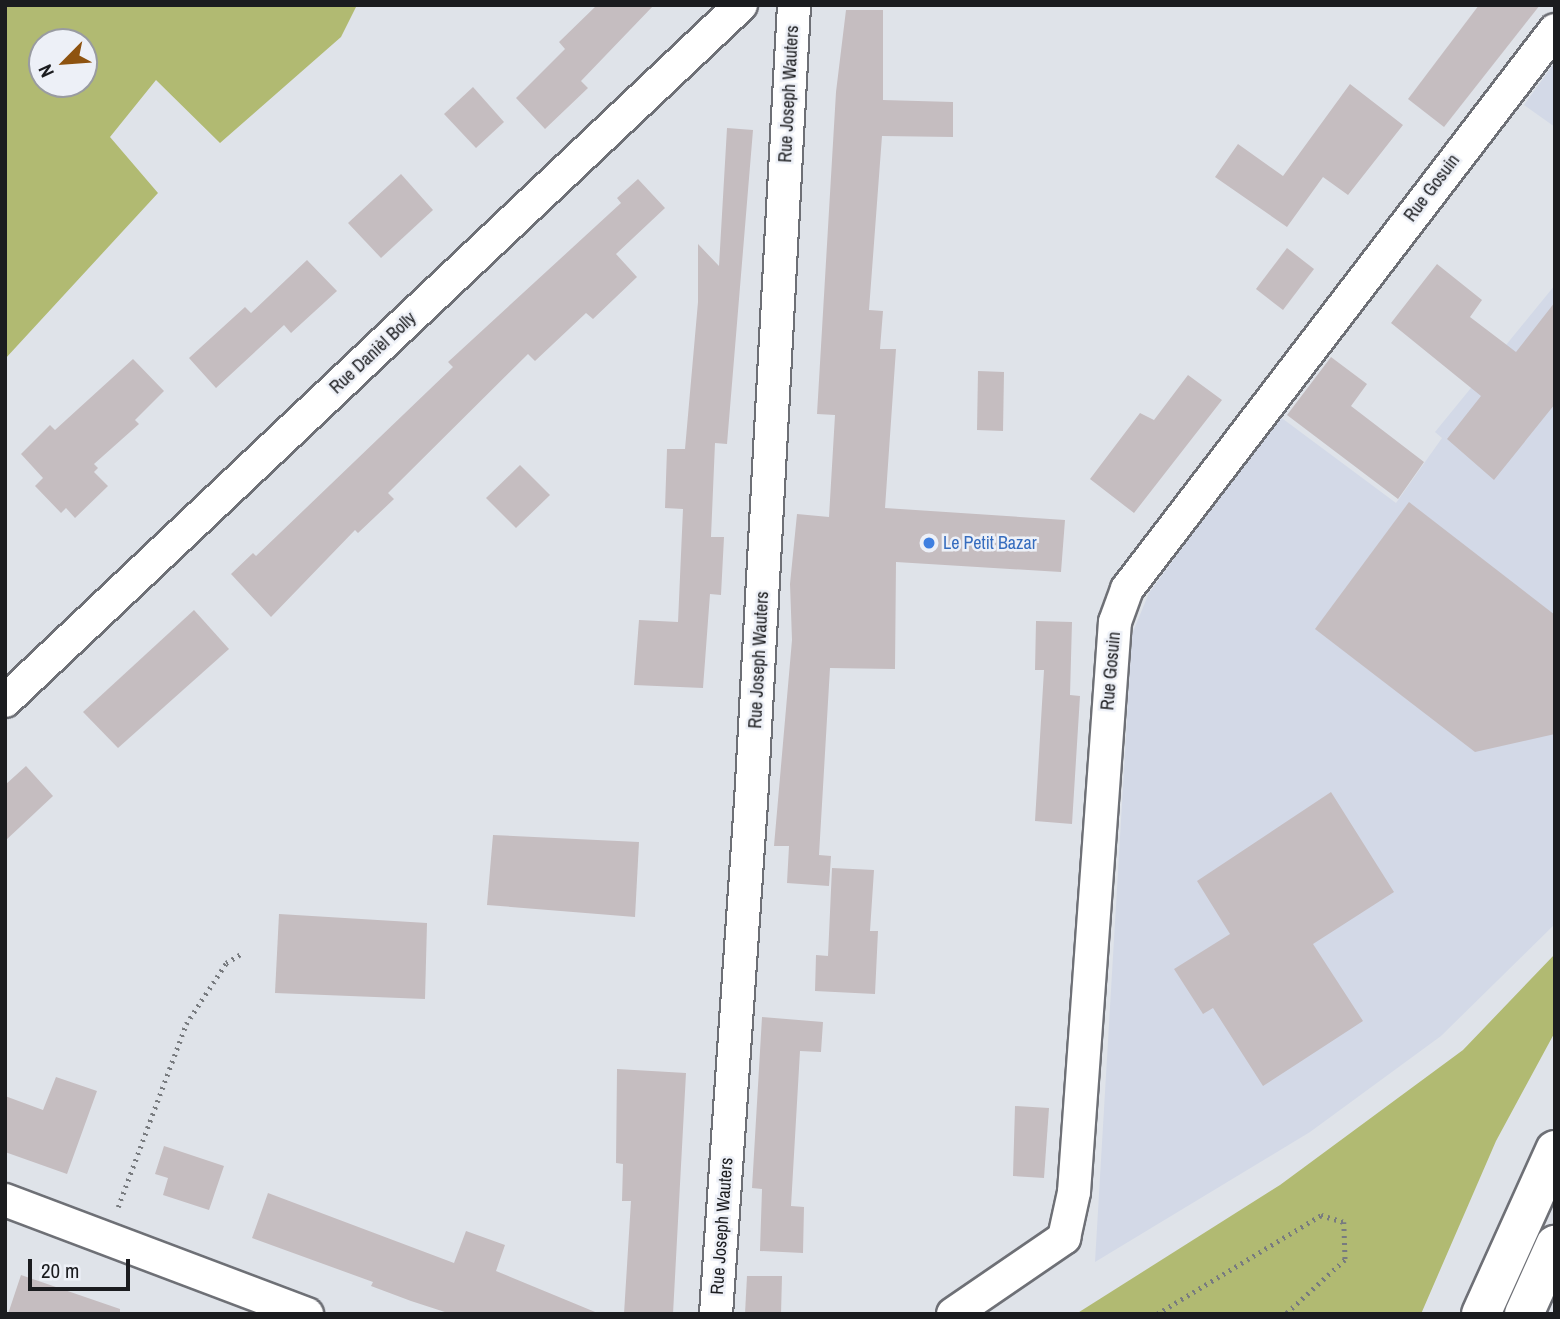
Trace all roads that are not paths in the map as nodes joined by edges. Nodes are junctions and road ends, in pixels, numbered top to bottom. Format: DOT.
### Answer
graph roads {
  1 [pos="741,5"];
  2 [pos="794,5"];
  3 [pos="1555,30"];
  4 [pos="5,701"];
  5 [pos="1555,1150"];
  6 [pos="5,1200"];
  7 [pos="1555,1245"];
  8 [pos="307,1314"];
  9 [pos="716,1314"];
  10 [pos="953,1314"];
  11 [pos="1481,1314"];
  12 [pos="1524,1314"];
  1 -- 4 [label="street, Rue Danièl Bolly"];
  2 -- 9 [label="street, Rue Joseph Wauters"];
  3 -- 10 [label="street, Rue Gosuin"];
  5 -- 11 [label="main road"];
  6 -- 8 [label="street"];
  7 -- 12 [label="main road"];
}
